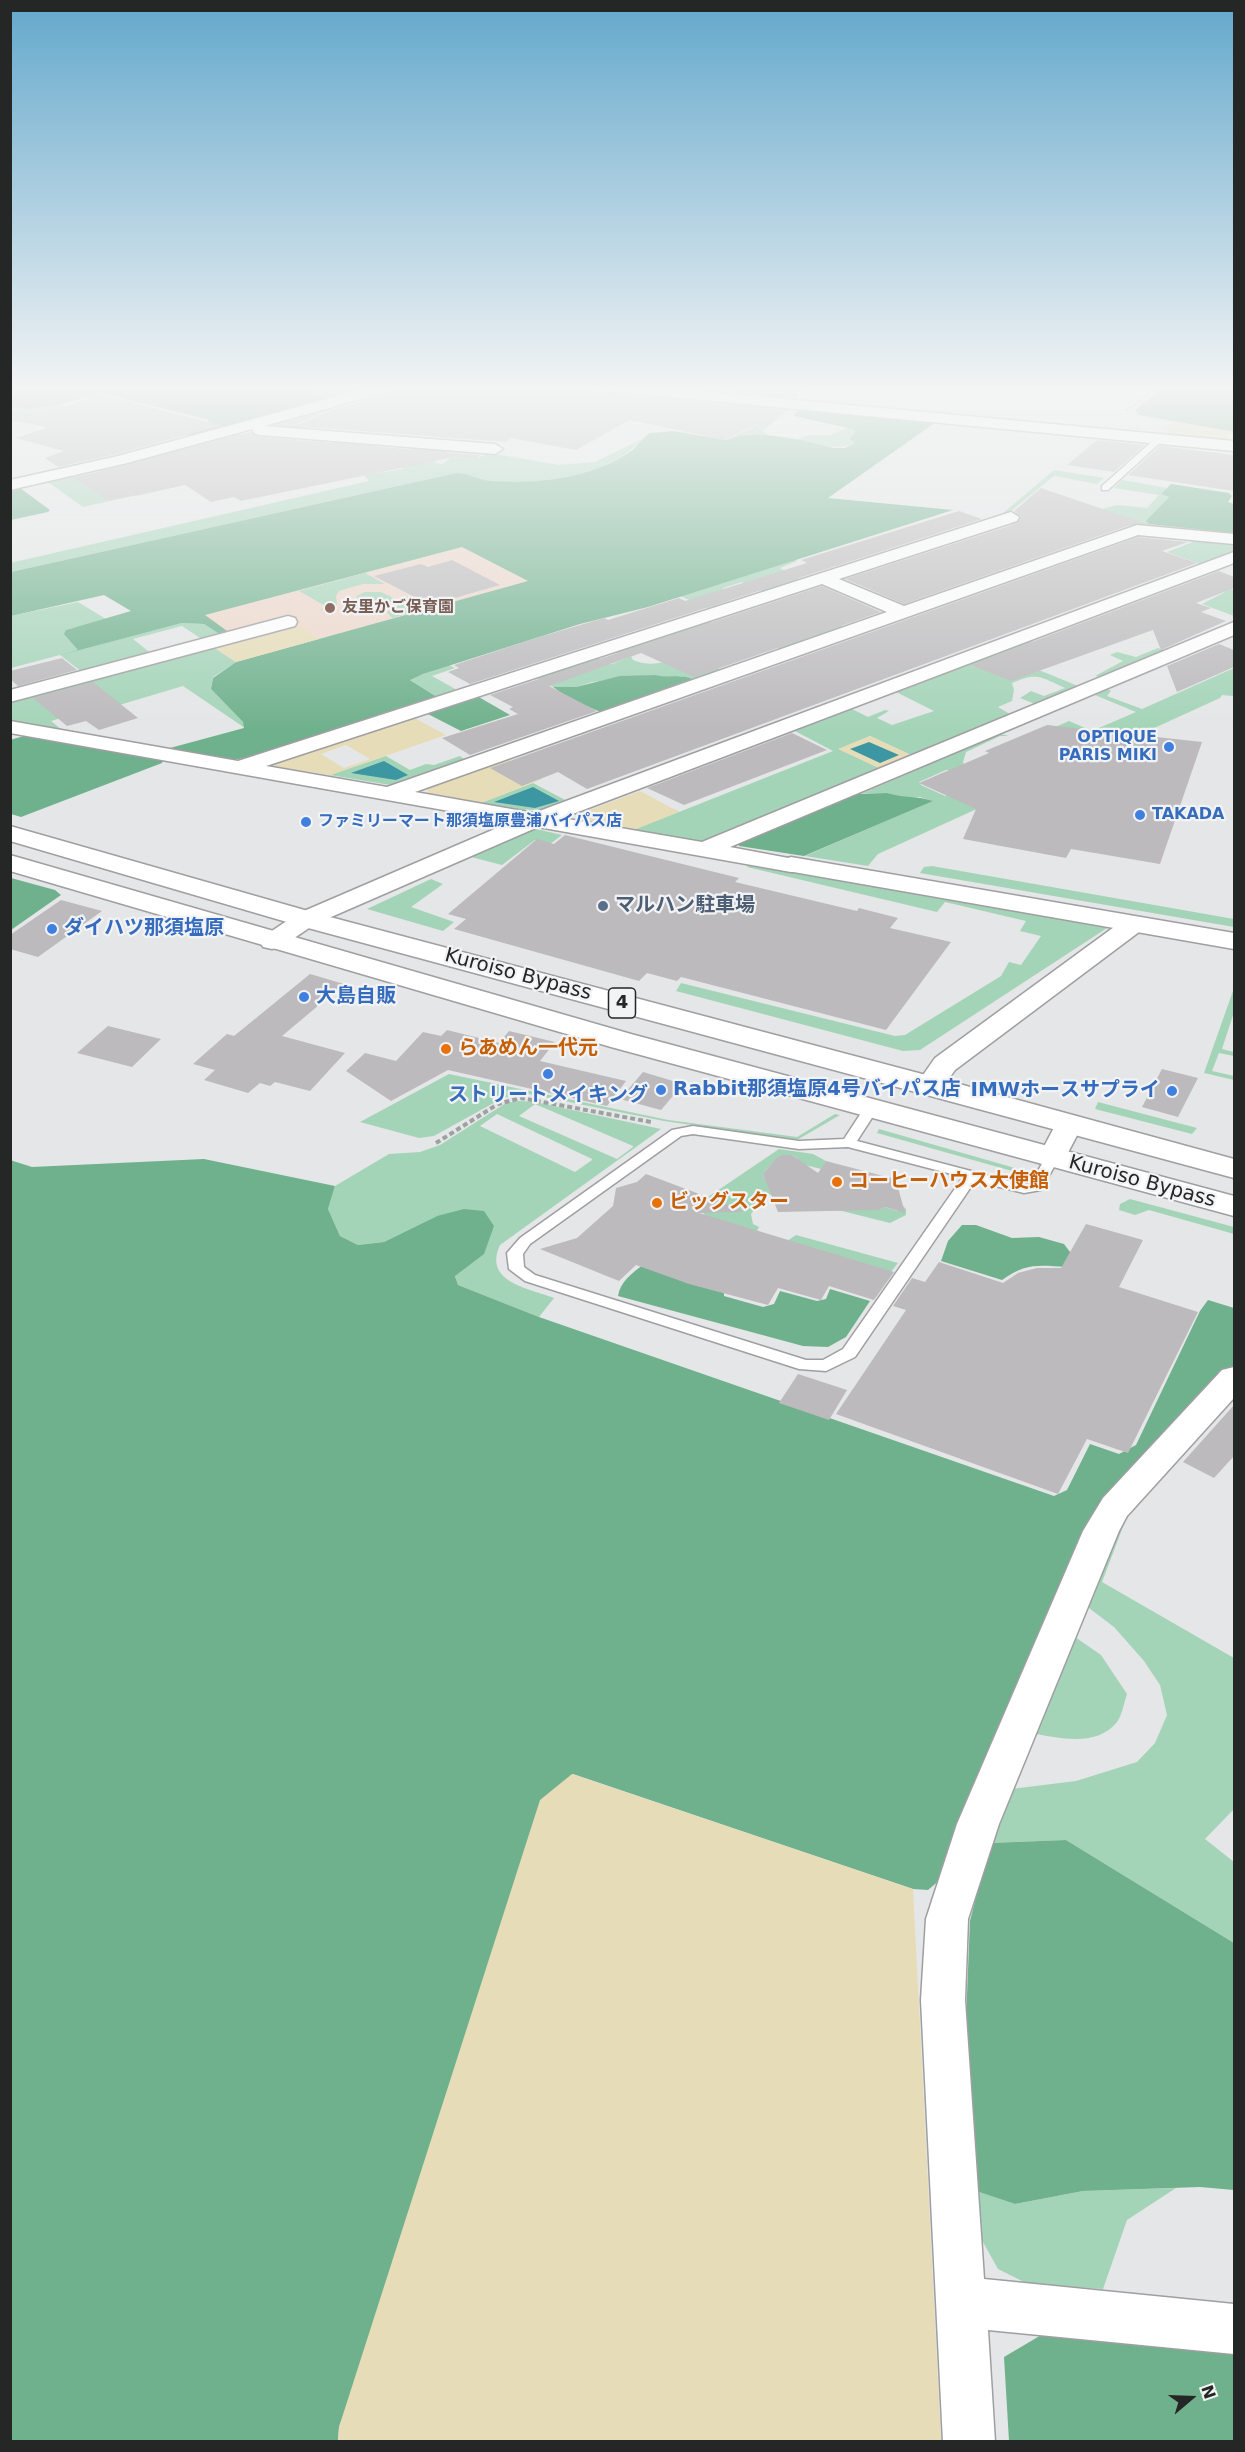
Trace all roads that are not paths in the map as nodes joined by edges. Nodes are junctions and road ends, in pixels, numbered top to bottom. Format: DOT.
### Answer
graph roads {
  1 [pos="1011,517"];
  2 [pos="1234,539"];
  3 [pos="1234,557"];
  4 [pos="822,578"];
  5 [pos="903,612"];
  6 [pos="288,622"];
  7 [pos="1234,628"];
  8 [pos="10,696"];
  9 [pos="10,727"];
  10 [pos="237,768"];
  11 [pos="388,794"];
  12 [pos="535,820"];
  13 [pos="10,833"];
  14 [pos="704,850"];
  15 [pos="10,863"];
  16 [pos="791,865"];
  17 [pos="306,919"];
  18 [pos="1134,924"];
  19 [pos="1234,941"];
  20 [pos="272,942"];
  21 [pos="930,1085"];
  22 [pos="870,1110"];
  23 [pos="1069,1124"];
  24 [pos="848,1143"];
  25 [pos="1052,1158"];
  26 [pos="1234,1169"];
  27 [pos="972,1175"];
  28 [pos="1234,1206"];
  29 [pos="1234,1378"];
  30 [pos="961,2302"];
  31 [pos="1234,2329"];
  32 [pos="969,2442"];
  1 -- 4 [label="street"];
  2 -- 5 [label="street"];
  3 -- 12 [label="street"];
  4 -- 5 [label="street"];
  4 -- 10 [label="street"];
  5 -- 11 [label="street"];
  6 -- 8 [label="street"];
  7 -- 14 [label="street"];
  9 -- 10 [label="street"];
  10 -- 11 [label="street"];
  11 -- 12 [label="street"];
  12 -- 14 [label="street"];
  12 -- 17 [label="street"];
  13 -- 17 [label="main road, Kuroiso Bypass / 4"];
  14 -- 16 [label="street"];
  15 -- 20 [label="main road, Kuroiso Bypass / 4"];
  16 -- 18 [label="main road"];
  17 -- 20 [label="street"];
  17 -- 21 [label="main road, Kuroiso Bypass / 4"];
  18 -- 19 [label="main road"];
  18 -- 21 [label="street"];
  20 -- 22 [label="main road, Kuroiso Bypass / 4"];
  21 -- 23 [label="main road, Kuroiso Bypass / 4"];
  22 -- 24 [label="lane"];
  22 -- 25 [label="main road, Kuroiso Bypass / 4"];
  23 -- 25 [label="street"];
  23 -- 26 [label="main road, Kuroiso Bypass / 4"];
  24 -- 27 [label="lane"];
  24 -- 27 [label="lane"];
  25 -- 27 [label="lane"];
  25 -- 28 [label="main road, Kuroiso Bypass / 4"];
  29 -- 30 [label="street"];
  30 -- 31 [label="street"];
  30 -- 32 [label="street"];
}
